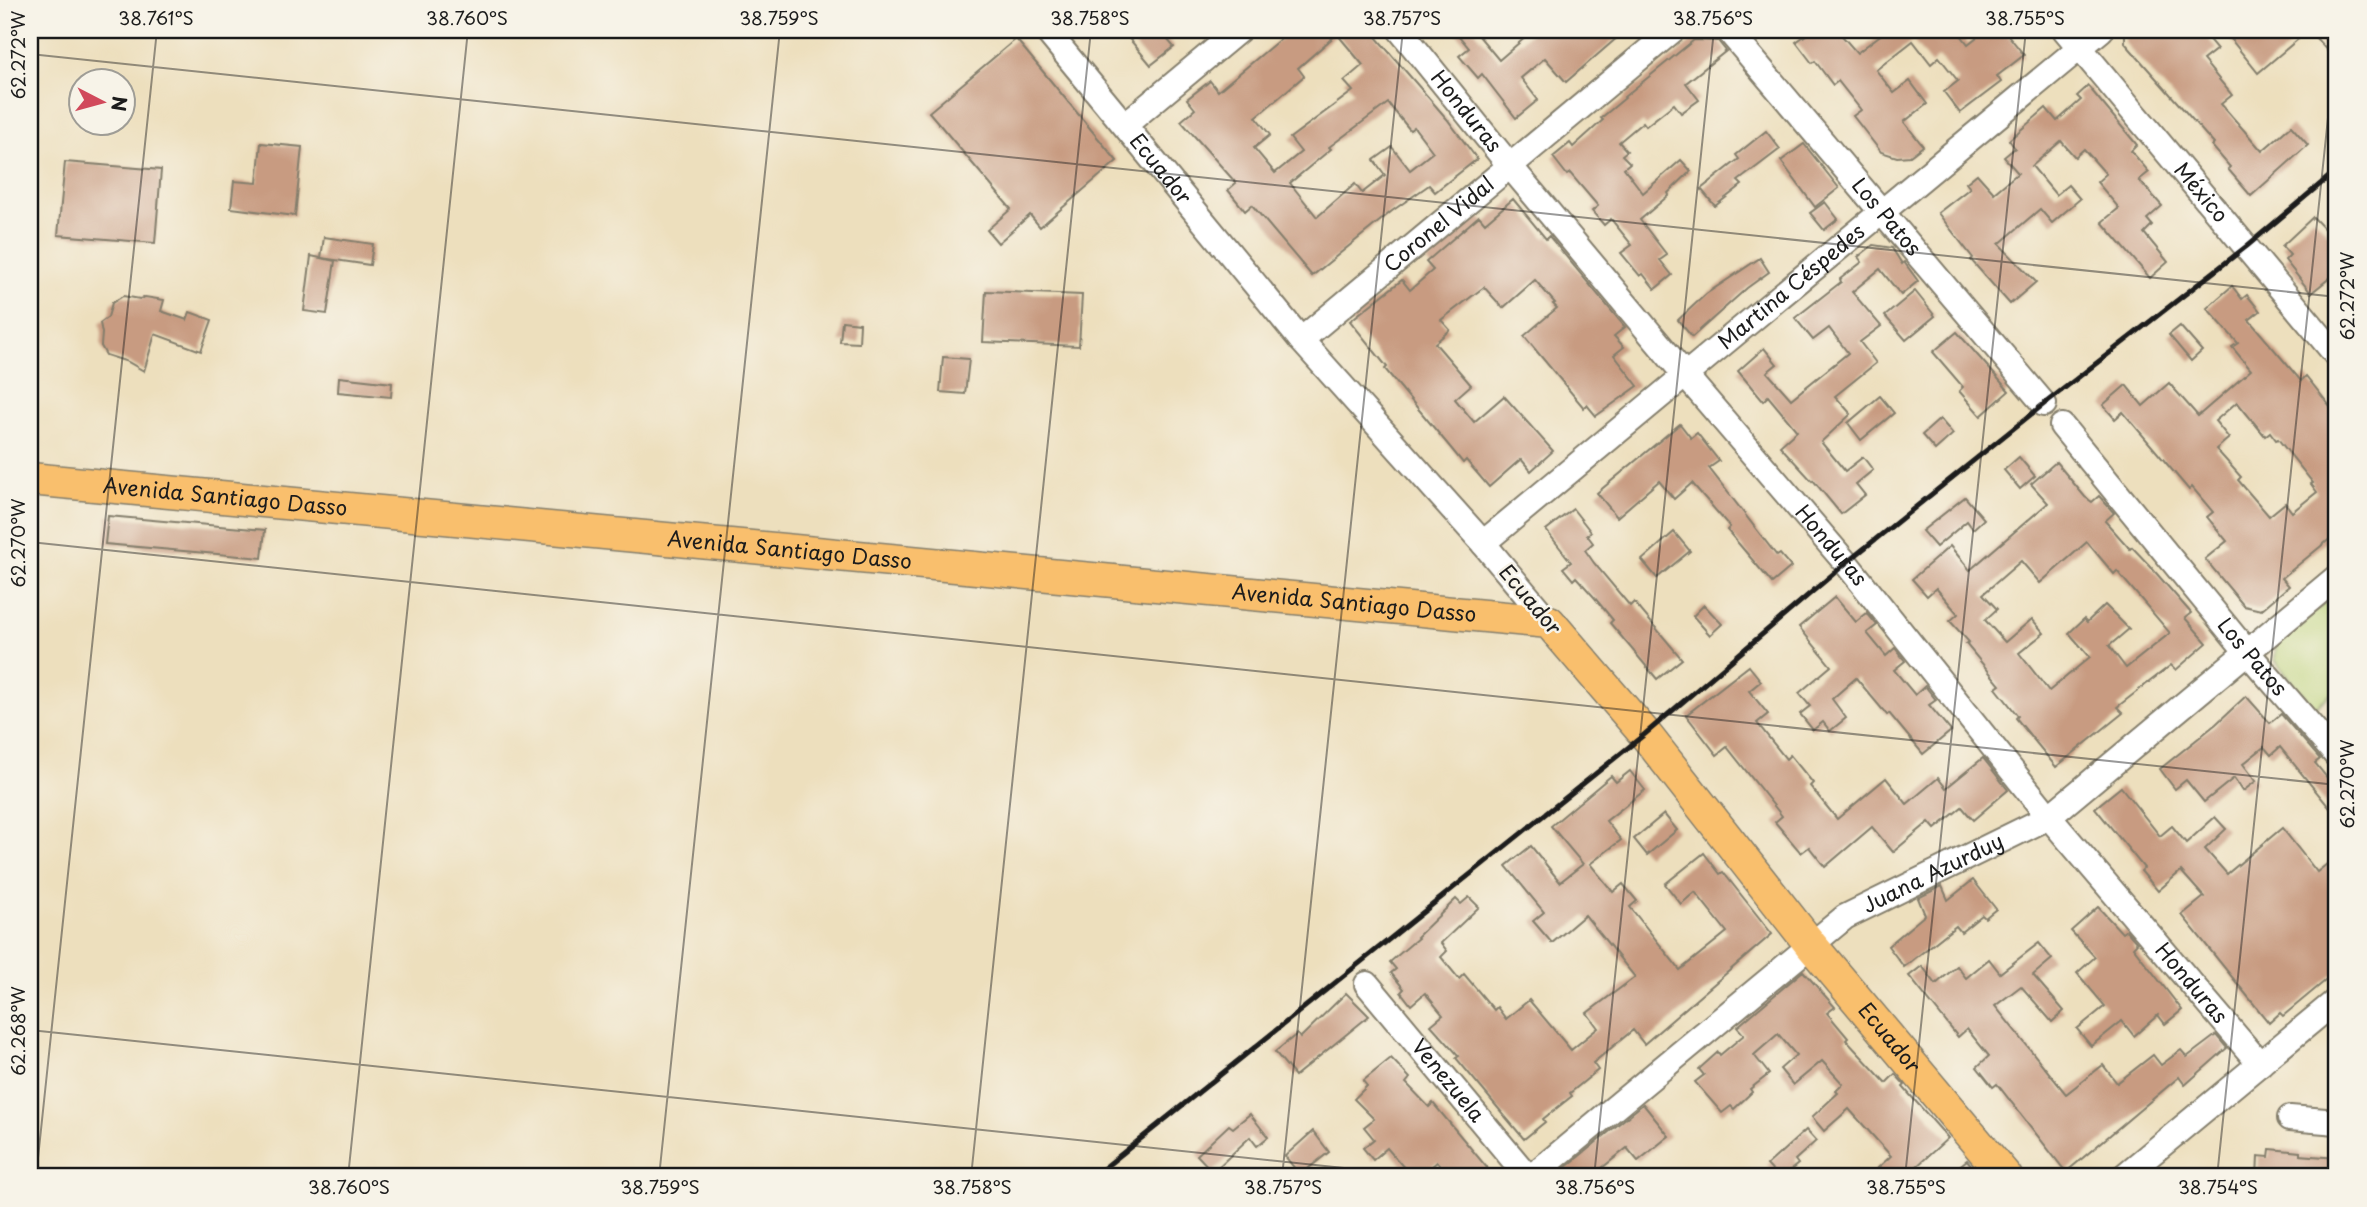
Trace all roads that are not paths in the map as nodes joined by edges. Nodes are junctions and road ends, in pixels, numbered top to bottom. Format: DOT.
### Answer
graph roads {
  1 [pos="1046,30"];
  2 [pos="1239,30"];
  3 [pos="1400,30"];
  4 [pos="1673,30"];
  5 [pos="1728,30"];
  6 [pos="2101,30"];
  7 [pos="2072,39"];
  8 [pos="1126,124"];
  9 [pos="1510,166"];
  10 [pos="1881,212"];
  11 [pos="1301,340"];
  12 [pos="2337,356"];
  13 [pos="1685,375"];
  14 [pos="2044,404"];
  15 [pos="2062,426"];
  16 [pos="30,479"];
  17 [pos="1483,543"];
  18 [pos="2337,577"];
  19 [pos="1549,622"];
  20 [pos="2247,652"];
  21 [pos="2337,756"];
  22 [pos="2049,817"];
  23 [pos="1811,945"];
  24 [pos="1367,984"];
  25 [pos="2337,1000"];
  26 [pos="2260,1064"];
  27 [pos="2290,1118"];
  28 [pos="2337,1122"];
  29 [pos="1529,1177"];
  30 [pos="2006,1177"];
  31 [pos="2123,1177"];
  1 -- 8 [label="street, Ecuador"];
  2 -- 8 [label="street"];
  3 -- 9 [label="street, Honduras"];
  4 -- 9 [label="street, Coronel Vidal"];
  5 -- 10 [label="street, Los Patos"];
  6 -- 7 [label="street, Martina Céspedes"];
  7 -- 10 [label="street, Martina Céspedes"];
  7 -- 12 [label="street, México"];
  8 -- 11 [label="street, Ecuador"];
  9 -- 11 [label="street, Coronel Vidal"];
  9 -- 13 [label="street, Honduras"];
  10 -- 13 [label="street, Martina Céspedes"];
  10 -- 14 [label="street, Los Patos"];
  11 -- 17 [label="street, Ecuador"];
  13 -- 17 [label="street, Martina Céspedes"];
  13 -- 22 [label="street, Honduras"];
  15 -- 20 [label="street, Los Patos"];
  16 -- 19 [label="main road, Avenida Santiago Dasso"];
  17 -- 19 [label="street, Ecuador"];
  18 -- 20 [label="street, Juana Azurduy"];
  19 -- 23 [label="main road, Ecuador"];
  20 -- 21 [label="street, Los Patos"];
  20 -- 22 [label="street, Juana Azurduy"];
  22 -- 23 [label="street, Juana Azurduy"];
  22 -- 26 [label="street, Honduras"];
  23 -- 29 [label="street, Juana Azurduy"];
  23 -- 30 [label="main road, Ecuador"];
  24 -- 29 [label="street, Venezuela"];
  25 -- 26 [label="street"];
  26 -- 31 [label="street"];
  27 -- 28 [label="street"];
}
